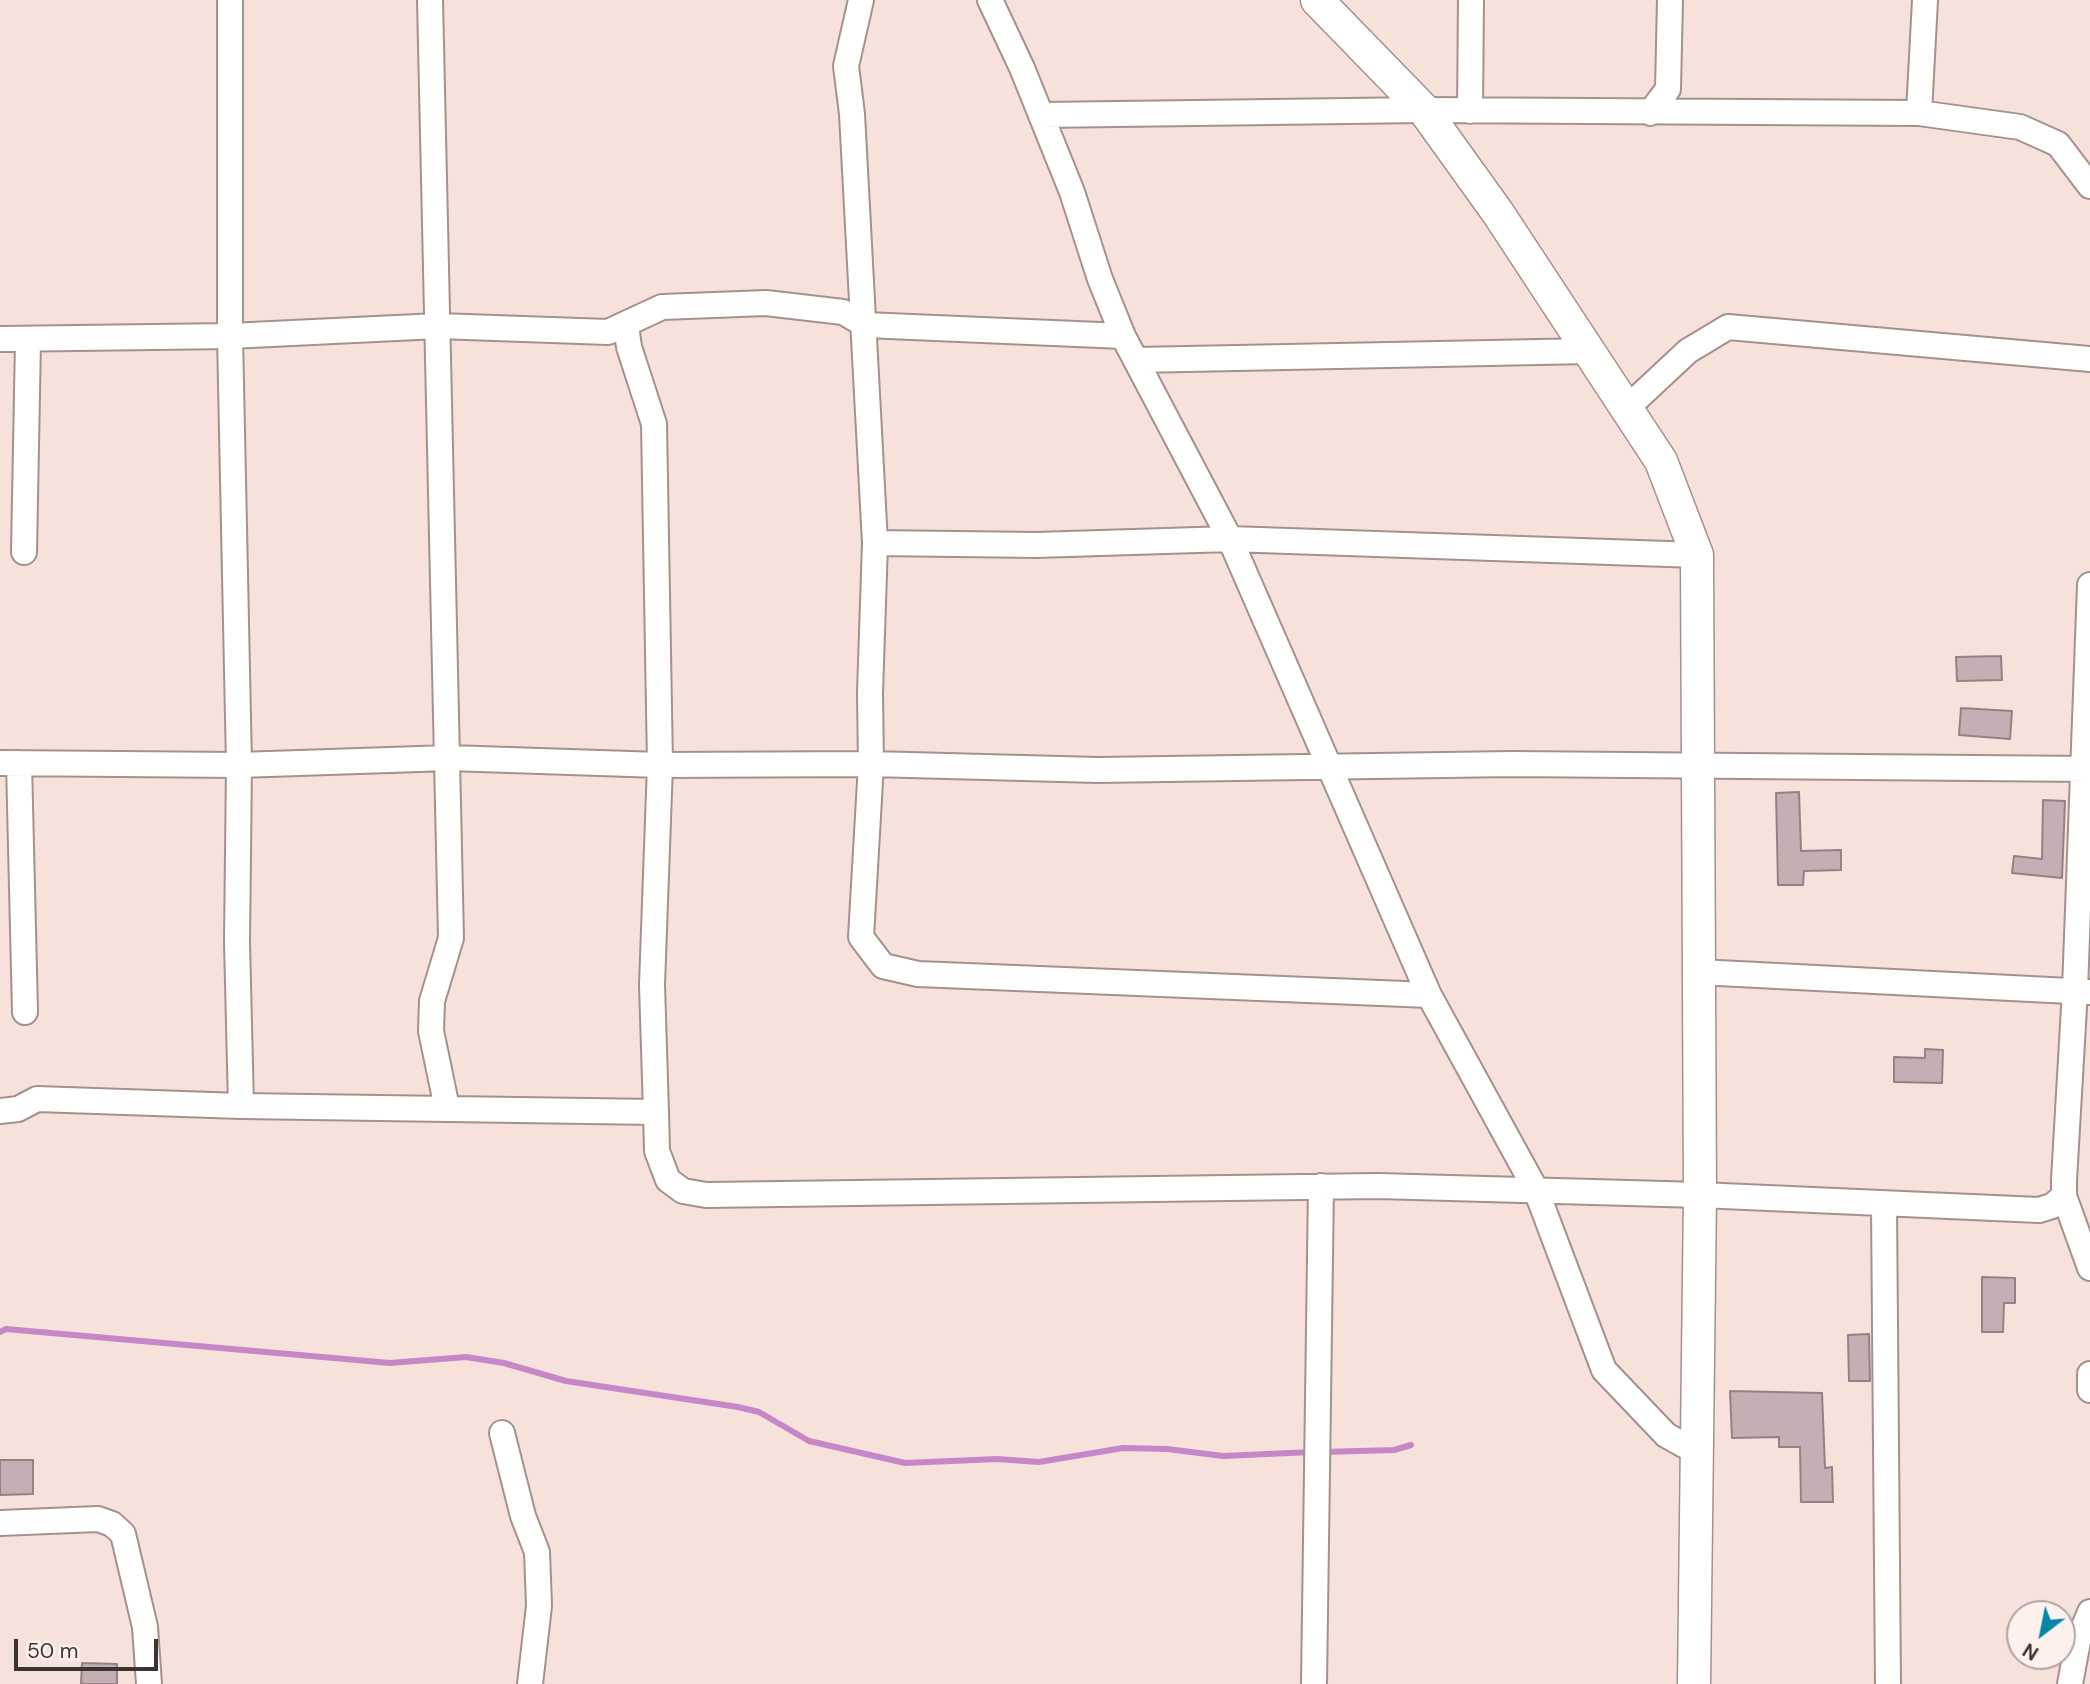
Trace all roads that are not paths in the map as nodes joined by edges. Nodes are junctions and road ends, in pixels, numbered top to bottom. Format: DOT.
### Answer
graph roads {
  1 [pos="230,0"];
  2 [pos="430,0"];
  3 [pos="861,0"];
  4 [pos="990,0"];
  5 [pos="1317,0"];
  6 [pos="1471,0"];
  7 [pos="1670,0"];
  8 [pos="1926,0"];
  9 [pos="1424,110"];
  10 [pos="1470,111"];
  11 [pos="1650,113"];
  12 [pos="1919,113"];
  13 [pos="1041,115"];
  14 [pos="2090,186"];
  15 [pos="626,325"];
  16 [pos="865,325"];
  17 [pos="438,326"];
  18 [pos="230,336"];
  19 [pos="1123,336"];
  20 [pos="0,339"];
  21 [pos="28,340"];
  22 [pos="1590,351"];
  23 [pos="2090,359"];
  24 [pos="1136,360"];
  25 [pos="1627,408"];
  26 [pos="1230,539"];
  27 [pos="876,542"];
  28 [pos="24,552"];
  29 [pos="1698,555"];
  30 [pos="2090,585"];
  31 [pos="449,758"];
  32 [pos="9,763"];
  33 [pos="871,764"];
  34 [pos="239,765"];
  35 [pos="660,765"];
  36 [pos="1328,765"];
  37 [pos="1697,766"];
  38 [pos="2087,769"];
  39 [pos="1699,972"];
  40 [pos="2082,991"];
  41 [pos="1430,995"];
  42 [pos="25,1012"];
  43 [pos="241,1106"];
  44 [pos="447,1108"];
  45 [pos="0,1111"];
  46 [pos="656,1112"];
  47 [pos="1321,1186"];
  48 [pos="1536,1190"];
  49 [pos="1700,1195"];
  50 [pos="2064,1196"];
  51 [pos="1884,1205"];
  52 [pos="2086,1241"];
  53 [pos="2090,1268"];
  54 [pos="2090,1374"];
  55 [pos="2090,1390"];
  56 [pos="502,1433"];
  57 [pos="1698,1453"];
  58 [pos="0,1523"];
  59 [pos="2090,1612"];
  60 [pos="149,1684"];
  61 [pos="530,1684"];
  62 [pos="1314,1684"];
  63 [pos="1694,1684"];
  64 [pos="1888,1684"];
  65 [pos="2070,1684"];
  1 -- 18 [label="street"];
  2 -- 17 [label="street"];
  3 -- 16 [label="street"];
  4 -- 13 [label="street"];
  5 -- 9 [label="main road"];
  6 -- 10 [label="street"];
  7 -- 11 [label="street"];
  8 -- 12 [label="street"];
  9 -- 10 [label="street"];
  9 -- 13 [label="street"];
  9 -- 22 [label="main road"];
  10 -- 11 [label="street"];
  11 -- 12 [label="street"];
  12 -- 14 [label="street"];
  13 -- 19 [label="street"];
  15 -- 16 [label="street"];
  15 -- 17 [label="street"];
  15 -- 35 [label="street"];
  16 -- 19 [label="street"];
  16 -- 27 [label="street"];
  17 -- 18 [label="street"];
  17 -- 31 [label="street"];
  18 -- 21 [label="street"];
  18 -- 34 [label="street"];
  19 -- 24 [label="street"];
  20 -- 21 [label="street"];
  21 -- 28 [label="street"];
  22 -- 24 [label="street"];
  22 -- 25 [label="main road"];
  23 -- 25 [label="street"];
  24 -- 26 [label="street"];
  25 -- 29 [label="main road"];
  26 -- 27 [label="street"];
  26 -- 29 [label="street"];
  26 -- 36 [label="street"];
  27 -- 33 [label="street"];
  29 -- 37 [label="main road"];
  30 -- 38 [label="street"];
  31 -- 34 [label="street"];
  31 -- 35 [label="street"];
  31 -- 44 [label="street"];
  32 -- 34 [label="street"];
  32 -- 42 [label="street"];
  33 -- 35 [label="street"];
  33 -- 36 [label="street"];
  33 -- 41 [label="street"];
  34 -- 43 [label="street"];
  35 -- 46 [label="street"];
  36 -- 37 [label="street"];
  36 -- 41 [label="street"];
  37 -- 38 [label="street"];
  37 -- 39 [label="main road"];
  38 -- 40 [label="street"];
  39 -- 40 [label="street"];
  39 -- 49 [label="main road"];
  40 -- 50 [label="street"];
  41 -- 48 [label="street"];
  43 -- 44 [label="street"];
  43 -- 45 [label="street"];
  44 -- 46 [label="street"];
  46 -- 47 [label="street"];
  47 -- 48 [label="street"];
  47 -- 62 [label="street"];
  48 -- 49 [label="street"];
  48 -- 57 [label="street"];
  49 -- 51 [label="street"];
  49 -- 57 [label="main road"];
  50 -- 51 [label="street"];
  50 -- 52 [label="street"];
  51 -- 64 [label="street"];
  52 -- 53 [label="street"];
  54 -- 55 [label="street"];
  56 -- 61 [label="street"];
  57 -- 63 [label="main road"];
  58 -- 60 [label="street"];
  59 -- 65 [label="street"];
}
